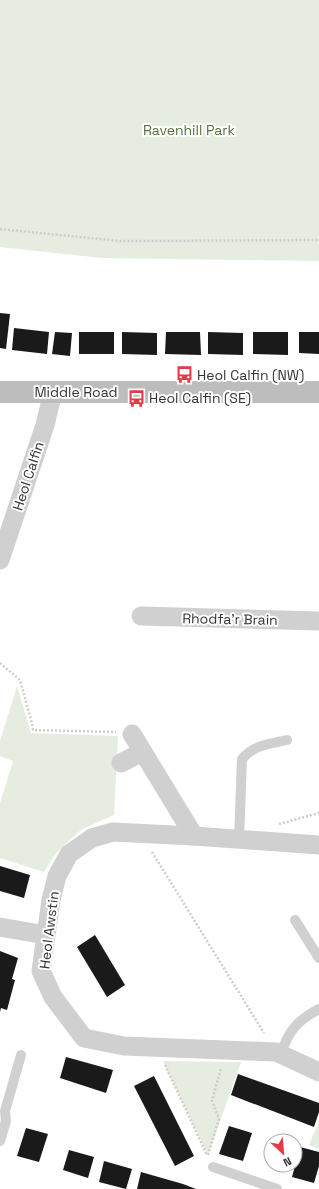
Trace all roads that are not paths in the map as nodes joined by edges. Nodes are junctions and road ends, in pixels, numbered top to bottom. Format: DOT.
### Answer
graph roads {
  1 [pos="0,392"];
  2 [pos="53,392"];
  3 [pos="319,392"];
  4 [pos="0,560"];
  5 [pos="141,616"];
  6 [pos="319,621"];
  7 [pos="132,734"];
  8 [pos="287,740"];
  9 [pos="142,752"];
  10 [pos="121,763"];
  11 [pos="194,836"];
  12 [pos="239,840"];
  13 [pos="319,845"];
  14 [pos="295,920"];
  15 [pos="0,928"];
  16 [pos="46,935"];
  17 [pos="319,958"];
  18 [pos="319,1009"];
  19 [pos="279,1053"];
  20 [pos="22,1055"];
  21 [pos="319,1072"];
  22 [pos="0,1141"];
  23 [pos="213,1167"];
  24 [pos="277,1189"];
  1 -- 2 [label="street, Middle Road"];
  2 -- 3 [label="street, Middle Road"];
  2 -- 4 [label="street, Heol Calfin"];
  5 -- 6 [label="street, Rhodfa'r Brain"];
  7 -- 9 [label="street"];
  8 -- 12 [label="lane"];
  9 -- 10 [label="street"];
  9 -- 11 [label="street"];
  11 -- 12 [label="street, Heol Awstin"];
  11 -- 16 [label="street, Heol Awstin"];
  12 -- 13 [label="street, Heol Awstin"];
  14 -- 17 [label="lane"];
  15 -- 16 [label="street"];
  16 -- 19 [label="street, Heol Awstin"];
  18 -- 19 [label="lane"];
  19 -- 21 [label="street, Heol Awstin"];
  20 -- 22 [label="lane"];
  23 -- 24 [label="lane"];
}
